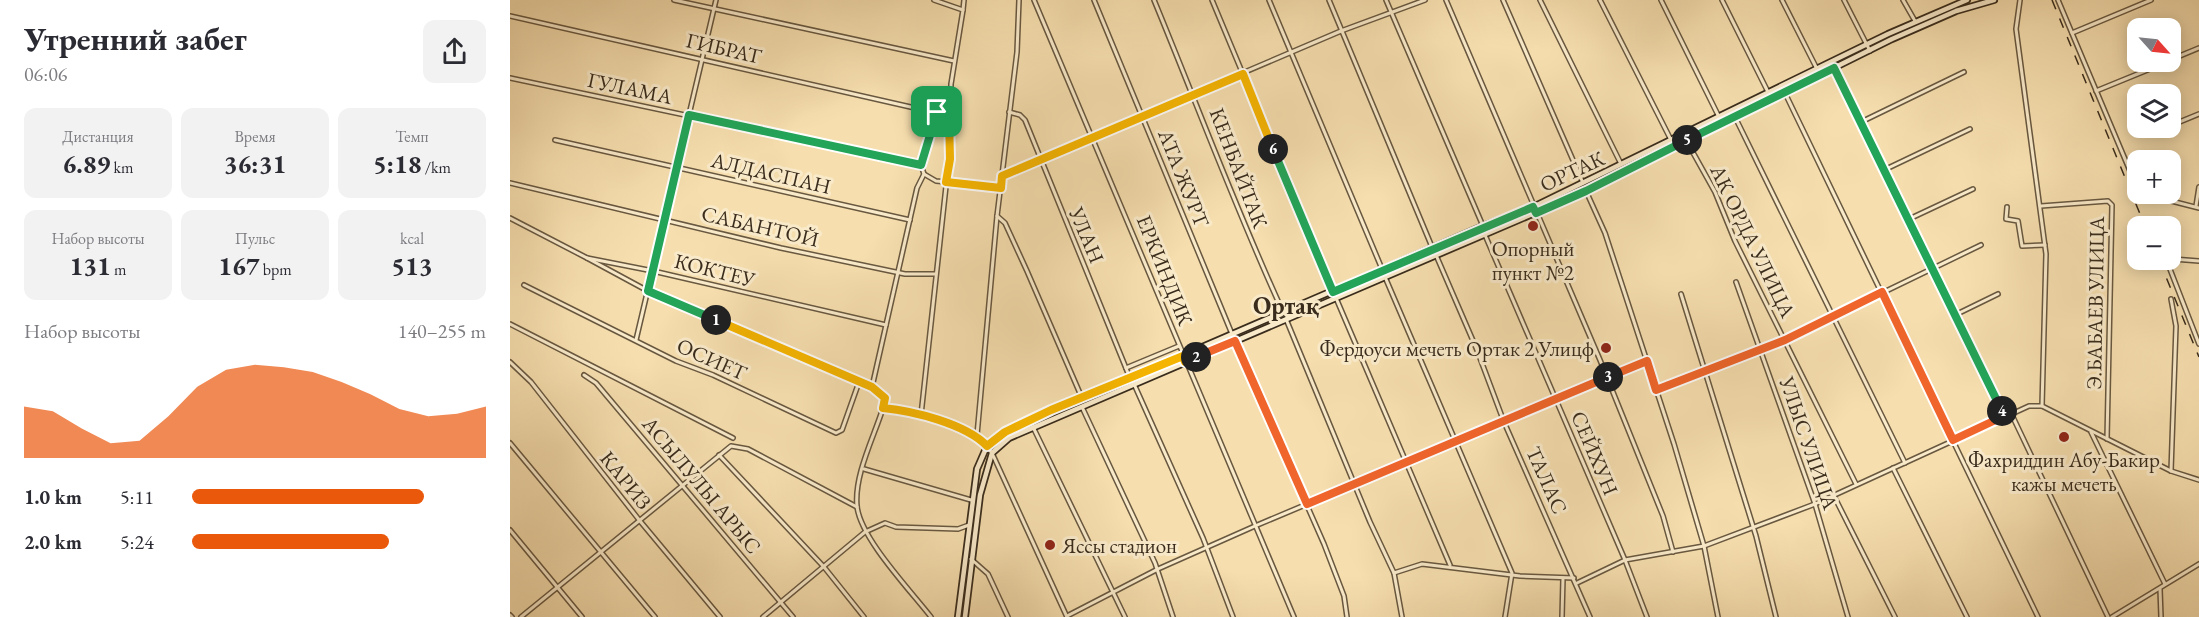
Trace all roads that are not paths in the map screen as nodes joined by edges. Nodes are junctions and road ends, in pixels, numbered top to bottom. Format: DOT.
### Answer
graph roads {
  1 [pos="674,0"];
  2 [pos="716,0"];
  3 [pos="934,0"];
  4 [pos="964,0"];
  5 [pos="1019,0"];
  6 [pos="1035,0"];
  7 [pos="1094,0"];
  8 [pos="1154,0"];
  9 [pos="1212,0"];
  10 [pos="1269,0"];
  11 [pos="1329,0"];
  12 [pos="1386,0"];
  13 [pos="1425,0"];
  14 [pos="1446,0"];
  15 [pos="1503,0"];
  16 [pos="1540,0"];
  17 [pos="1600,0"];
  18 [pos="1661,0"];
  19 [pos="1722,0"];
  20 [pos="1782,0"];
  21 [pos="1844,0"];
  22 [pos="1903,0"];
  23 [pos="1967,0"];
  24 [pos="1994,0"];
  25 [pos="2020,0"];
  26 [pos="2058,0"];
  27 [pos="2151,0"];
  28 [pos="1952,2"];
  29 [pos="714,9"];
  30 [pos="963,10"];
  31 [pos="1391,11"];
  32 [pos="510,16"];
  33 [pos="1915,21"];
  34 [pos="1341,31"];
  35 [pos="2072,33"];
  36 [pos="1866,44"];
  37 [pos="2199,48"];
  38 [pos="1870,51"];
  39 [pos="1292,53"];
  40 [pos="2181,56"];
  41 [pos="702,59"];
  42 [pos="955,61"];
  43 [pos="1834,68"];
  44 [pos="1817,69"];
  45 [pos="1964,72"];
  46 [pos="2142,72"];
  47 [pos="1243,74"];
  48 [pos="510,78"];
  49 [pos="2096,91"];
  50 [pos="1768,92"];
  51 [pos="1784,92"];
  52 [pos="1194,94"];
  53 [pos="937,112"];
  54 [pos="1009,112"];
  55 [pos="2199,114"];
  56 [pos="689,115"];
  57 [pos="1143,116"];
  58 [pos="1735,116"];
  59 [pos="949,117"];
  60 [pos="1719,117"];
  61 [pos="2181,121"];
  62 [pos="1861,122"];
  63 [pos="1970,129"];
  64 [pos="1093,138"];
  65 [pos="555,140"];
  66 [pos="1671,140"];
  67 [pos="1686,140"];
  68 [pos="1040,160"];
  69 [pos="2127,163"];
  70 [pos="921,165"];
  71 [pos="1622,165"];
  72 [pos="679,166"];
  73 [pos="1884,170"];
  74 [pos="924,174"];
  75 [pos="1002,176"];
  76 [pos="946,182"];
  77 [pos="510,183"];
  78 [pos="1583,184"];
  79 [pos="2199,187"];
  80 [pos="1001,188"];
  81 [pos="1973,189"];
  82 [pos="1586,191"];
  83 [pos="2181,203"];
  84 [pos="2007,207"];
  85 [pos="2041,207"];
  86 [pos="2197,207"];
  87 [pos="1534,210"];
  88 [pos="997,216"];
  89 [pos="510,218"];
  90 [pos="666,219"];
  91 [pos="910,220"];
  92 [pos="1907,220"];
  93 [pos="1483,226"];
  94 [pos="1485,234"];
  95 [pos="1981,245"];
  96 [pos="2045,245"];
  97 [pos="1433,249"];
  98 [pos="1436,255"];
  99 [pos="587,258"];
  100 [pos="2199,261"];
  101 [pos="1932,269"];
  102 [pos="653,271"];
  103 [pos="1383,271"];
  104 [pos="899,272"];
  105 [pos="935,274"];
  106 [pos="1385,277"];
  107 [pos="1736,282"];
  108 [pos="524,285"];
  109 [pos="648,291"];
  110 [pos="1333,292"];
  111 [pos="1882,292"];
  112 [pos="1681,294"];
  113 [pos="1998,294"];
  114 [pos="1336,298"];
  115 [pos="2171,299"];
  116 [pos="1283,312"];
  117 [pos="1955,315"];
  118 [pos="1833,316"];
  119 [pos="1286,319"];
  120 [pos="510,324"];
  121 [pos="886,325"];
  122 [pos="1232,334"];
  123 [pos="636,340"];
  124 [pos="1785,340"];
  125 [pos="1235,341"];
  126 [pos="2199,344"];
  127 [pos="1179,346"];
  128 [pos="1762,350"];
  129 [pos="1183,356"];
  130 [pos="1647,361"];
  131 [pos="510,362"];
  132 [pos="1185,362"];
  133 [pos="1126,368"];
  134 [pos="1706,372"];
  135 [pos="584,375"];
  136 [pos="1130,378"];
  137 [pos="1606,378"];
  138 [pos="859,382"];
  139 [pos="1134,384"];
  140 [pos="872,387"];
  141 [pos="1656,390"];
  142 [pos="1082,398"];
  143 [pos="1556,400"];
  144 [pos="1082,406"];
  145 [pos="2042,406"];
  146 [pos="883,408"];
  147 [pos="2011,413"];
  148 [pos="921,415"];
  149 [pos="2004,416"];
  150 [pos="1504,422"];
  151 [pos="1033,427"];
  152 [pos="2091,430"];
  153 [pos="977,435"];
  154 [pos="734,438"];
  155 [pos="2107,439"];
  156 [pos="1953,440"];
  157 [pos="1456,441"];
  158 [pos="510,443"];
  159 [pos="987,446"];
  160 [pos="992,453"];
  161 [pos="719,455"];
  162 [pos="1405,462"];
  163 [pos="1905,462"];
  164 [pos="864,468"];
  165 [pos="1893,468"];
  166 [pos="2170,471"];
  167 [pos="2199,480"];
  168 [pos="1354,484"];
  169 [pos="1857,484"];
  170 [pos="682,485"];
  171 [pos="1834,495"];
  172 [pos="971,500"];
  173 [pos="1307,504"];
  174 [pos="1815,504"];
  175 [pos="857,507"];
  176 [pos="640,521"];
  177 [pos="969,525"];
  178 [pos="1255,526"];
  179 [pos="1754,528"];
  180 [pos="510,530"];
  181 [pos="865,532"];
  182 [pos="1704,546"];
  183 [pos="1206,547"];
  184 [pos="601,552"];
  185 [pos="1673,552"];
  186 [pos="971,559"];
  187 [pos="1625,560"];
  188 [pos="2199,564"];
  189 [pos="1450,565"];
  190 [pos="824,567"];
  191 [pos="1158,569"];
  192 [pos="1394,573"];
  193 [pos="1512,573"];
  194 [pos="1563,578"];
  195 [pos="1574,578"];
  196 [pos="1576,583"];
  197 [pos="2165,584"];
  198 [pos="558,588"];
  199 [pos="2160,588"];
  200 [pos="1114,593"];
  201 [pos="781,602"];
  202 [pos="958,615"];
  203 [pos="965,616"];
  204 [pos="521,617"];
  205 [pos="582,617"];
  206 [pos="655,617"];
  207 [pos="720,617"];
  208 [pos="763,617"];
  209 [pos="793,617"];
  210 [pos="864,617"];
  211 [pos="931,617"];
  212 [pos="1008,617"];
  213 [pos="1066,617"];
  214 [pos="1125,617"];
  215 [pos="1173,617"];
  216 [pos="1233,617"];
  217 [pos="1294,617"];
  218 [pos="1347,617"];
  219 [pos="1402,617"];
  220 [pos="1505,617"];
  221 [pos="1562,617"];
  222 [pos="1590,617"];
  223 [pos="1647,617"];
  224 [pos="1718,617"];
  225 [pos="1776,617"];
  226 [pos="1848,617"];
  227 [pos="1895,617"];
  228 [pos="1967,617"];
  229 [pos="2038,617"];
  230 [pos="2110,617"];
  231 [pos="2161,617"];
  1 -- 29 [label="street"];
  2 -- 29 [label="street"];
  3 -- 30 [label="street"];
  4 -- 30 [label="street"];
  5 -- 54 [label="street"];
  6 -- 64 [label="street, ЕРКИНДИК"];
  7 -- 57 [label="street, АТА ЖУРТ"];
  8 -- 52 [label="street, КЕНБАЙТАК"];
  9 -- 47 [label="street"];
  10 -- 39 [label="street"];
  11 -- 34 [label="street"];
  12 -- 31 [label="street"];
  13 -- 31 [label="street"];
  14 -- 87 [label="street"];
  15 -- 78 [label="street"];
  16 -- 71 [label="street"];
  17 -- 66 [label="street"];
  18 -- 60 [label="street"];
  19 -- 50 [label="street"];
  20 -- 44 [label="street"];
  21 -- 36 [label="street"];
  22 -- 33 [label="street"];
  23 -- 28 [label="street, ОРТАК"];
  24 -- 38 [label="street, ОРТАК"];
  25 -- 85 [label="street"];
  26 -- 35 [label="street"];
  27 -- 35 [label="street"];
  28 -- 33 [label="street, ОРТАК"];
  29 -- 41 [label="street"];
  29 -- 42 [label="street"];
  30 -- 42 [label="street"];
  31 -- 34 [label="street"];
  31 -- 93 [label="street"];
  32 -- 41 [label="street, ГИБРАТ"];
  33 -- 36 [label="street, ОРТАК"];
  34 -- 39 [label="street"];
  34 -- 97 [label="street"];
  35 -- 49 [label="street"];
  36 -- 38 [label="street"];
  36 -- 44 [label="street, ОРТАК"];
  37 -- 40 [label="street"];
  38 -- 43 [label="street, ОРТАК"];
  39 -- 47 [label="street"];
  39 -- 103 [label="street"];
  41 -- 53 [label="street, ГИБРАТ"];
  41 -- 56 [label="street"];
  42 -- 59 [label="street"];
  43 -- 51 [label="street, ОРТАК"];
  43 -- 62 [label="street"];
  44 -- 50 [label="street, ОРТАК"];
  45 -- 62 [label="street"];
  46 -- 49 [label="street"];
  47 -- 52 [label="street"];
  47 -- 110 [label="street"];
  48 -- 56 [label="street, ГУЛАМА"];
  49 -- 69 [label="street"];
  50 -- 60 [label="street, ОРТАК"];
  51 -- 58 [label="street, ОРТАК"];
  51 -- 111 [label="street"];
  52 -- 57 [label="street"];
  52 -- 116 [label="street, КЕНБАЙТАК"];
  53 -- 59 [label="street, ГИБРАТ"];
  53 -- 70 [label="street"];
  54 -- 68 [label="street, УЛАН"];
  54 -- 75 [label="street"];
  55 -- 61 [label="street"];
  56 -- 70 [label="street, ГУЛАМА"];
  56 -- 72 [label="street"];
  57 -- 64 [label="street"];
  57 -- 122 [label="street, АТА ЖУРТ"];
  58 -- 67 [label="street, ОРТАК"];
  58 -- 118 [label="street"];
  59 -- 76 [label="street"];
  60 -- 66 [label="street, ОРТАК"];
  62 -- 73 [label="street"];
  63 -- 73 [label="street"];
  64 -- 68 [label="street"];
  64 -- 127 [label="street, ЕРКИНДИК"];
  65 -- 72 [label="street, АЛДАСПАН"];
  66 -- 71 [label="street, ОРТАК"];
  67 -- 82 [label="street, ОРТАК"];
  67 -- 124 [label="street, АК ОРДА УЛИЦА"];
  68 -- 75 [label="street"];
  68 -- 133 [label="street, УЛАН"];
  70 -- 74 [label="street"];
  71 -- 78 [label="street, ОРТАК"];
  72 -- 90 [label="street"];
  72 -- 91 [label="street, АЛДАСПАН"];
  73 -- 92 [label="street"];
  74 -- 76 [label="street"];
  74 -- 91 [label="street"];
  75 -- 80 [label="street"];
  76 -- 80 [label="street"];
  76 -- 105 [label="street"];
  77 -- 90 [label="street, САБАНТОЙ"];
  78 -- 87 [label="street, ОРТАК"];
  79 -- 86 [label="street"];
  80 -- 88 [label="street"];
  81 -- 92 [label="street"];
  82 -- 87 [label="street, ОРТАК"];
  82 -- 130 [label="street"];
  83 -- 86 [label="street"];
  84 -- 96 [label="street"];
  85 -- 96 [label="street"];
  85 -- 155 [label="street, Э.БАБАЕВ УЛИЦА"];
  87 -- 93 [label="street, ОРТАК"];
  87 -- 94 [label="street, ОРТАК"];
  87 -- 137 [label="street"];
  88 -- 142 [label="street"];
  88 -- 153 [label="street"];
  89 -- 99 [label="street, КОКТЕУ"];
  90 -- 102 [label="street"];
  90 -- 104 [label="street, САБАНТОЙ"];
  91 -- 104 [label="street"];
  92 -- 101 [label="street"];
  93 -- 97 [label="street, ОРТАК"];
  94 -- 98 [label="street, ОРТАК"];
  94 -- 143 [label="street, СЕЙХУН"];
  95 -- 101 [label="street"];
  96 -- 145 [label="street"];
  97 -- 103 [label="street, ОРТАК"];
  98 -- 106 [label="street, ОРТАК"];
  98 -- 150 [label="street, ТАЛАС"];
  99 -- 102 [label="street, КОКТЕУ"];
  99 -- 109 [label="street"];
  100 -- 126 [label="street"];
  101 -- 111 [label="street"];
  101 -- 117 [label="street"];
  102 -- 109 [label="street"];
  102 -- 121 [label="street, КОКТЕУ"];
  103 -- 110 [label="street, ОРТАК"];
  104 -- 105 [label="street, САБАНТОЙ"];
  104 -- 121 [label="street"];
  105 -- 148 [label="street"];
  106 -- 114 [label="street, ОРТАК"];
  106 -- 157 [label="street"];
  107 -- 128 [label="street, УЛЫС УЛИЦА"];
  108 -- 123 [label="street, ОСИЕТ"];
  109 -- 123 [label="street"];
  109 -- 138 [label="street"];
  110 -- 116 [label="street, ОРТАК"];
  111 -- 118 [label="street"];
  111 -- 156 [label="street"];
  112 -- 134 [label="street"];
  113 -- 117 [label="street"];
  114 -- 119 [label="street, ОРТАК"];
  114 -- 162 [label="street"];
  115 -- 166 [label="street"];
  116 -- 122 [label="street, ОРТАК"];
  117 -- 149 [label="street"];
  118 -- 124 [label="street"];
  118 -- 163 [label="street"];
  119 -- 125 [label="street, ОРТАК"];
  119 -- 168 [label="street"];
  120 -- 154 [label="street"];
  121 -- 140 [label="street"];
  122 -- 129 [label="street, ОРТАК"];
  123 -- 138 [label="street, ОСИЕТ"];
  124 -- 128 [label="street"];
  124 -- 169 [label="street, АК ОРДА УЛИЦА"];
  125 -- 132 [label="street, ОРТАК"];
  125 -- 173 [label="street"];
  127 -- 129 [label="street, ЕРКИНДИК"];
  127 -- 133 [label="street"];
  128 -- 134 [label="street"];
  128 -- 174 [label="street, УЛЫС УЛИЦА"];
  129 -- 132 [label="street, ЕРКИНДИК"];
  129 -- 136 [label="street, ОРТАК"];
  130 -- 137 [label="street"];
  130 -- 141 [label="street"];
  131 -- 176 [label="street, КАРИЗ"];
  132 -- 139 [label="street, ОРТАК"];
  132 -- 178 [label="street, ЕРКИНДИК"];
  133 -- 136 [label="street, УЛАН"];
  134 -- 141 [label="street"];
  134 -- 179 [label="street"];
  135 -- 170 [label="street, АСЫЛУЛЫ АРЫС"];
  136 -- 142 [label="street, ОРТАК"];
  137 -- 143 [label="street"];
  137 -- 185 [label="street"];
  138 -- 140 [label="street"];
  139 -- 144 [label="street, ОРТАК"];
  139 -- 183 [label="street"];
  140 -- 146 [label="street"];
  141 -- 182 [label="street"];
  142 -- 159 [label="street, ОРТАК"];
  143 -- 150 [label="street"];
  143 -- 187 [label="street, СЕЙХУН"];
  144 -- 151 [label="street, ОРТАК"];
  144 -- 191 [label="street"];
  145 -- 147 [label="street"];
  145 -- 152 [label="street"];
  146 -- 148 [label="street"];
  146 -- 164 [label="street"];
  147 -- 149 [label="street"];
  147 -- 230 [label="street"];
  148 -- 153 [label="street"];
  149 -- 156 [label="street"];
  150 -- 157 [label="street"];
  150 -- 195 [label="street, ТАЛАС"];
  151 -- 160 [label="street, ОРТАК"];
  151 -- 200 [label="street"];
  152 -- 155 [label="street"];
  152 -- 197 [label="street"];
  153 -- 159 [label="street"];
  155 -- 166 [label="street"];
  156 -- 163 [label="street"];
  156 -- 229 [label="street"];
  157 -- 162 [label="street"];
  157 -- 193 [label="street"];
  158 -- 184 [label="street"];
  159 -- 160 [label="street"];
  159 -- 172 [label="street"];
  160 -- 186 [label="street"];
  160 -- 213 [label="street"];
  161 -- 170 [label="street"];
  161 -- 175 [label="street"];
  161 -- 190 [label="street"];
  162 -- 168 [label="street"];
  162 -- 189 [label="street"];
  163 -- 165 [label="street"];
  164 -- 172 [label="street"];
  164 -- 175 [label="street"];
  165 -- 169 [label="street"];
  165 -- 228 [label="street"];
  166 -- 167 [label="street"];
  168 -- 173 [label="street"];
  168 -- 192 [label="street"];
  169 -- 171 [label="street"];
  170 -- 176 [label="street"];
  170 -- 201 [label="street, АСЫЛУЛЫ АРЫС"];
  171 -- 174 [label="street"];
  171 -- 227 [label="street"];
  172 -- 177 [label="street"];
  173 -- 178 [label="street"];
  173 -- 218 [label="street"];
  174 -- 179 [label="street"];
  174 -- 226 [label="street, УЛЫС УЛИЦА"];
  175 -- 181 [label="street"];
  176 -- 184 [label="street"];
  176 -- 207 [label="street, КАРИЗ"];
  177 -- 181 [label="street"];
  177 -- 202 [label="street"];
  178 -- 183 [label="street"];
  178 -- 217 [label="street, ЕРКИНДИК"];
  179 -- 182 [label="street"];
  179 -- 225 [label="street"];
  180 -- 198 [label="street"];
  181 -- 190 [label="street"];
  181 -- 211 [label="street"];
  182 -- 185 [label="street"];
  182 -- 224 [label="street"];
  183 -- 191 [label="street"];
  183 -- 216 [label="street"];
  184 -- 198 [label="street"];
  184 -- 206 [label="street"];
  185 -- 187 [label="street"];
  186 -- 203 [label="street"];
  186 -- 212 [label="street"];
  187 -- 196 [label="street"];
  187 -- 223 [label="street, СЕЙХУН"];
  188 -- 197 [label="street"];
  189 -- 192 [label="street"];
  189 -- 193 [label="street"];
  190 -- 201 [label="street"];
  190 -- 210 [label="street"];
  191 -- 200 [label="street"];
  191 -- 215 [label="street"];
  192 -- 219 [label="street"];
  193 -- 194 [label="street"];
  193 -- 220 [label="street"];
  194 -- 195 [label="street"];
  194 -- 221 [label="street"];
  195 -- 196 [label="street, ТАЛАС"];
  196 -- 222 [label="street, ТАЛАС"];
  197 -- 199 [label="street"];
  198 -- 204 [label="street"];
  198 -- 205 [label="street"];
  199 -- 230 [label="street"];
  199 -- 231 [label="street"];
  200 -- 213 [label="street"];
  200 -- 214 [label="street"];
  201 -- 208 [label="street"];
  201 -- 209 [label="street, АСЫЛУЛЫ АРЫС"];
  202 -- 203 [label="street"];
}
